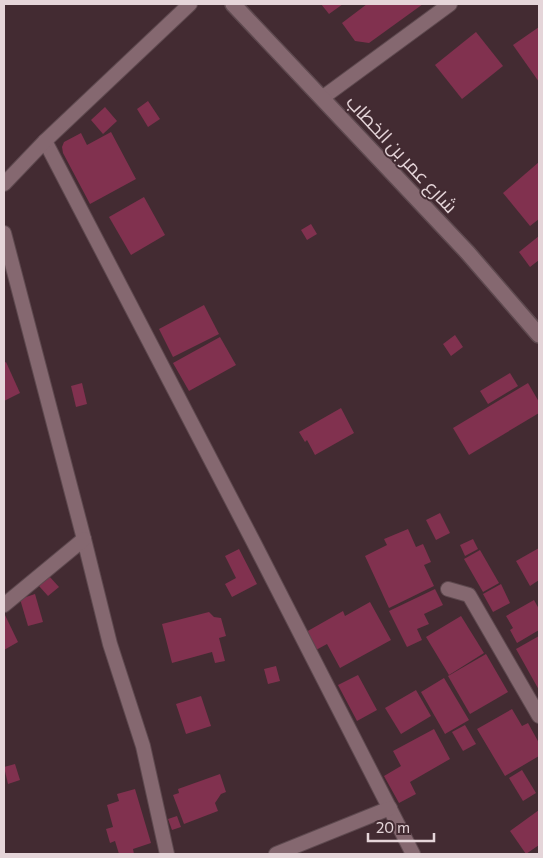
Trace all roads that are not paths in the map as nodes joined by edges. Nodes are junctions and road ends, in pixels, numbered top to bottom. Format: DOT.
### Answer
graph roads {
  1 [pos="190,4"];
  2 [pos="233,4"];
  3 [pos="450,4"];
  4 [pos="322,98"];
  5 [pos="46,141"];
  6 [pos="4,184"];
  7 [pos="4,233"];
  8 [pos="539,335"];
  9 [pos="84,538"];
  10 [pos="448,589"];
  11 [pos="4,605"];
  12 [pos="539,716"];
  13 [pos="390,808"];
  14 [pos="167,854"];
  15 [pos="276,854"];
  16 [pos="413,854"];
  1 -- 5 [label="lane"];
  2 -- 4 [label="main road, شارع عمر بن الخطاب"];
  3 -- 4 [label="lane"];
  4 -- 8 [label="main road, شارع عمر بن الخطاب"];
  5 -- 6 [label="lane"];
  5 -- 13 [label="lane"];
  7 -- 9 [label="lane"];
  9 -- 11 [label="lane"];
  9 -- 14 [label="lane"];
  10 -- 12 [label="lane"];
  13 -- 15 [label="lane"];
  13 -- 16 [label="lane"];
}
